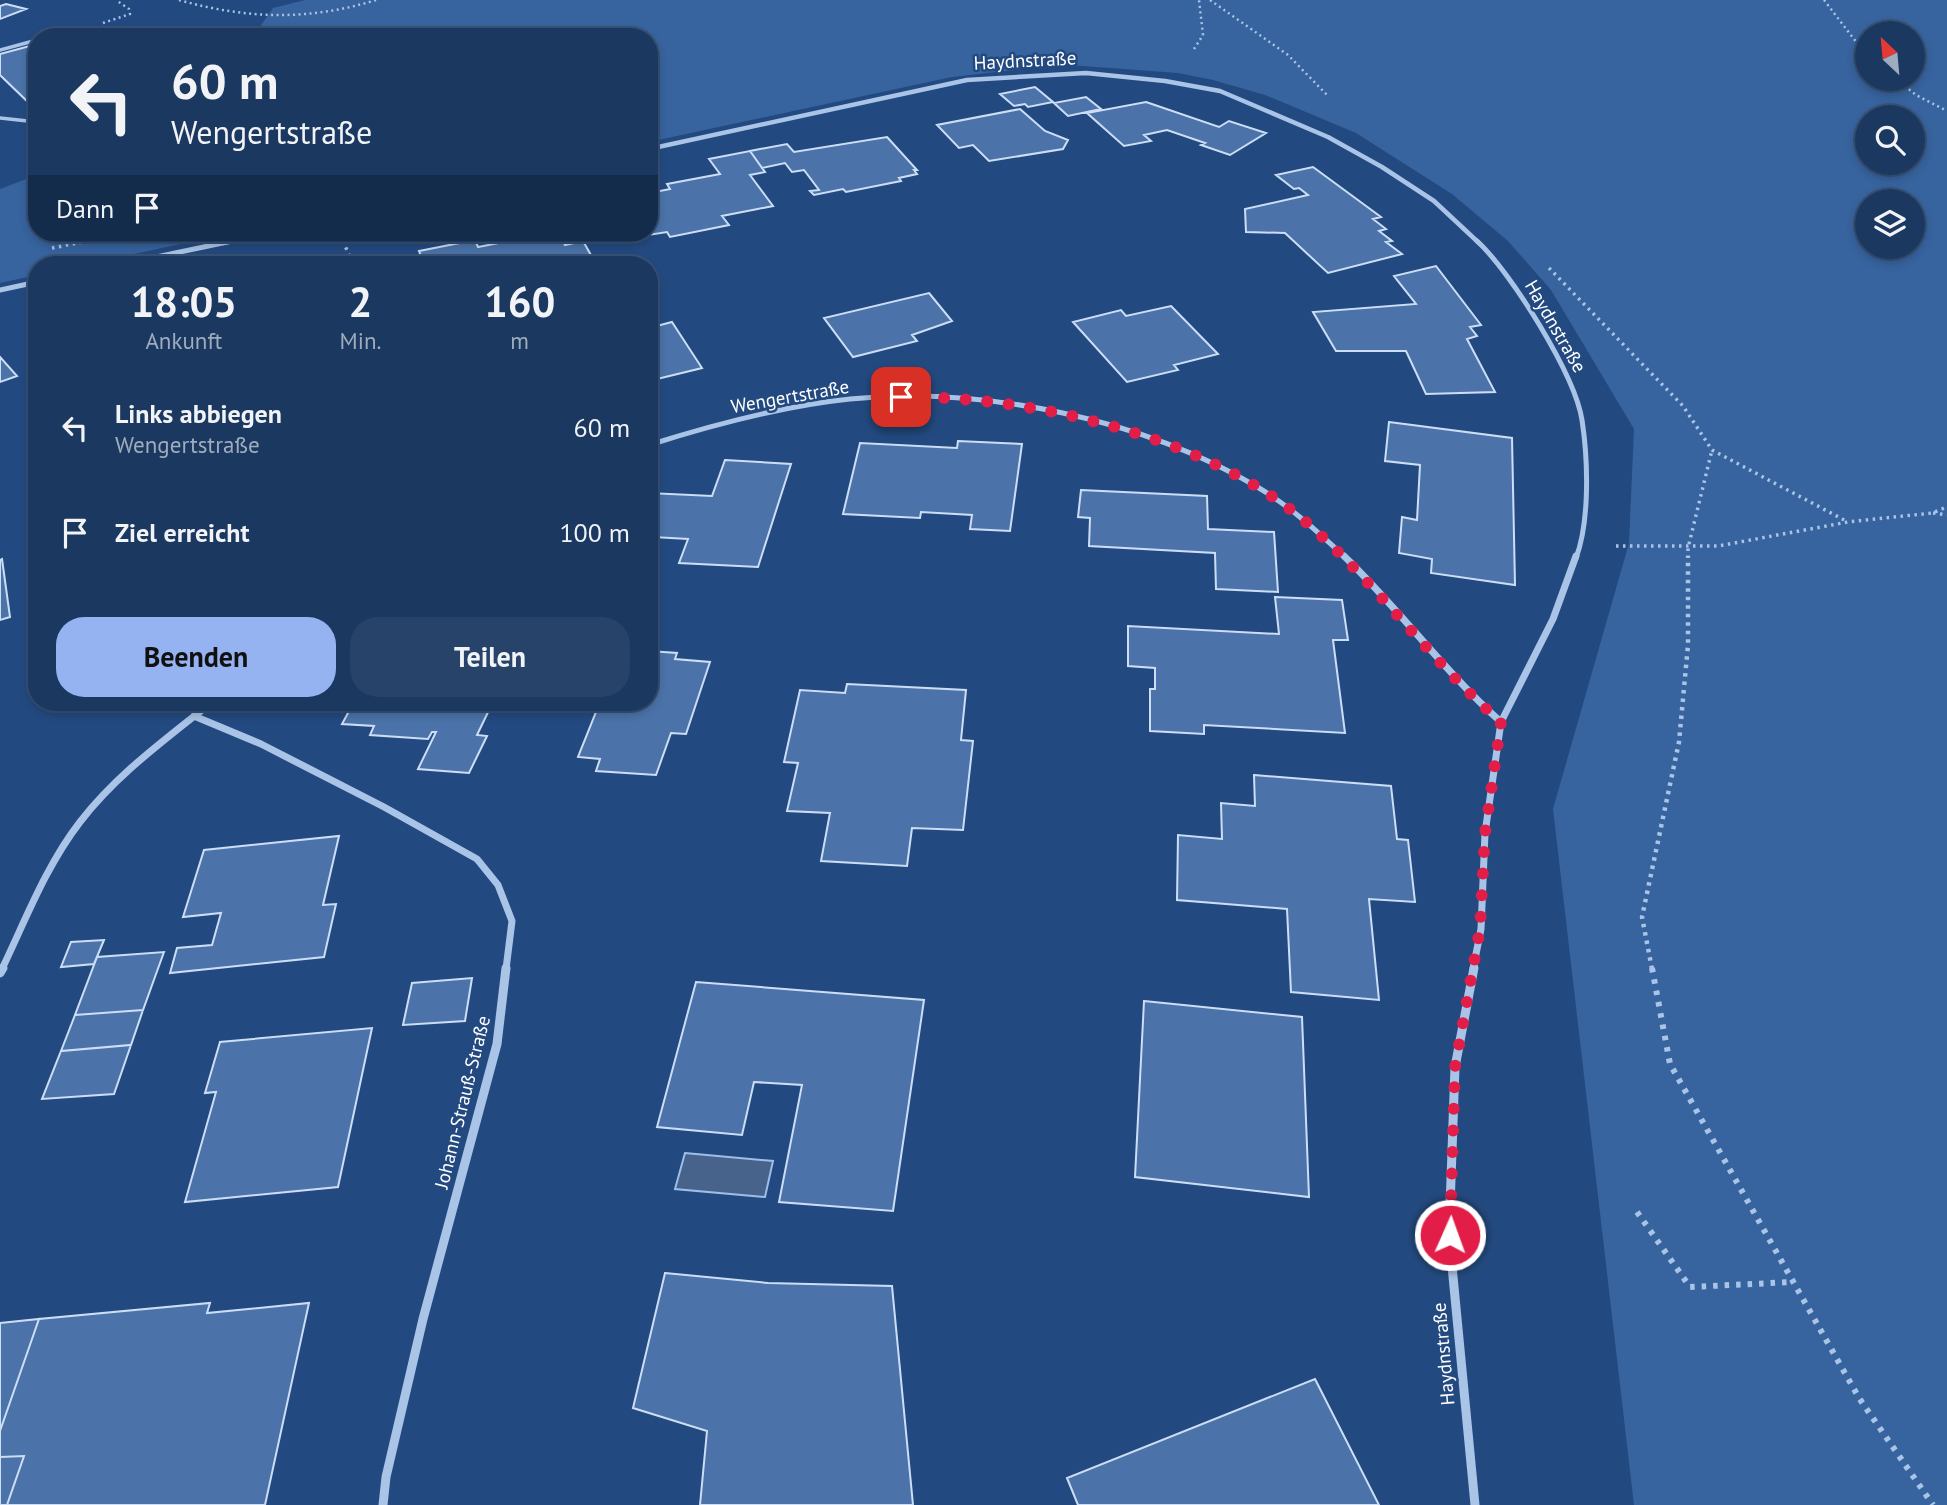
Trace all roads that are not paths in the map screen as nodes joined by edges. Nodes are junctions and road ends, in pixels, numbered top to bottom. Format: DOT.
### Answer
graph roads {
  1 [pos="28,42"];
  2 [pos="0,50"];
  3 [pos="0,118"];
  4 [pos="28,120"];
  5 [pos="658,147"];
  6 [pos="227,242"];
  7 [pos="161,256"];
  8 [pos="28,284"];
  9 [pos="0,290"];
  10 [pos="658,443"];
  11 [pos="200,711"];
  12 [pos="194,716"];
  13 [pos="1501,722"];
  14 [pos="0,973"];
  15 [pos="383,1505"];
  16 [pos="1475,1505"];
  1 -- 2 [label="lane"];
  3 -- 4 [label="lane"];
  5 -- 13 [label="street, Haydnstraße"];
  6 -- 7 [label="street"];
  8 -- 9 [label="street"];
  10 -- 13 [label="street, Wengertstraße"];
  11 -- 12 [label="street"];
  12 -- 14 [label="street"];
  12 -- 15 [label="street, Johann-Strauß-Straße"];
  13 -- 16 [label="street, Haydnstraße"];
}
